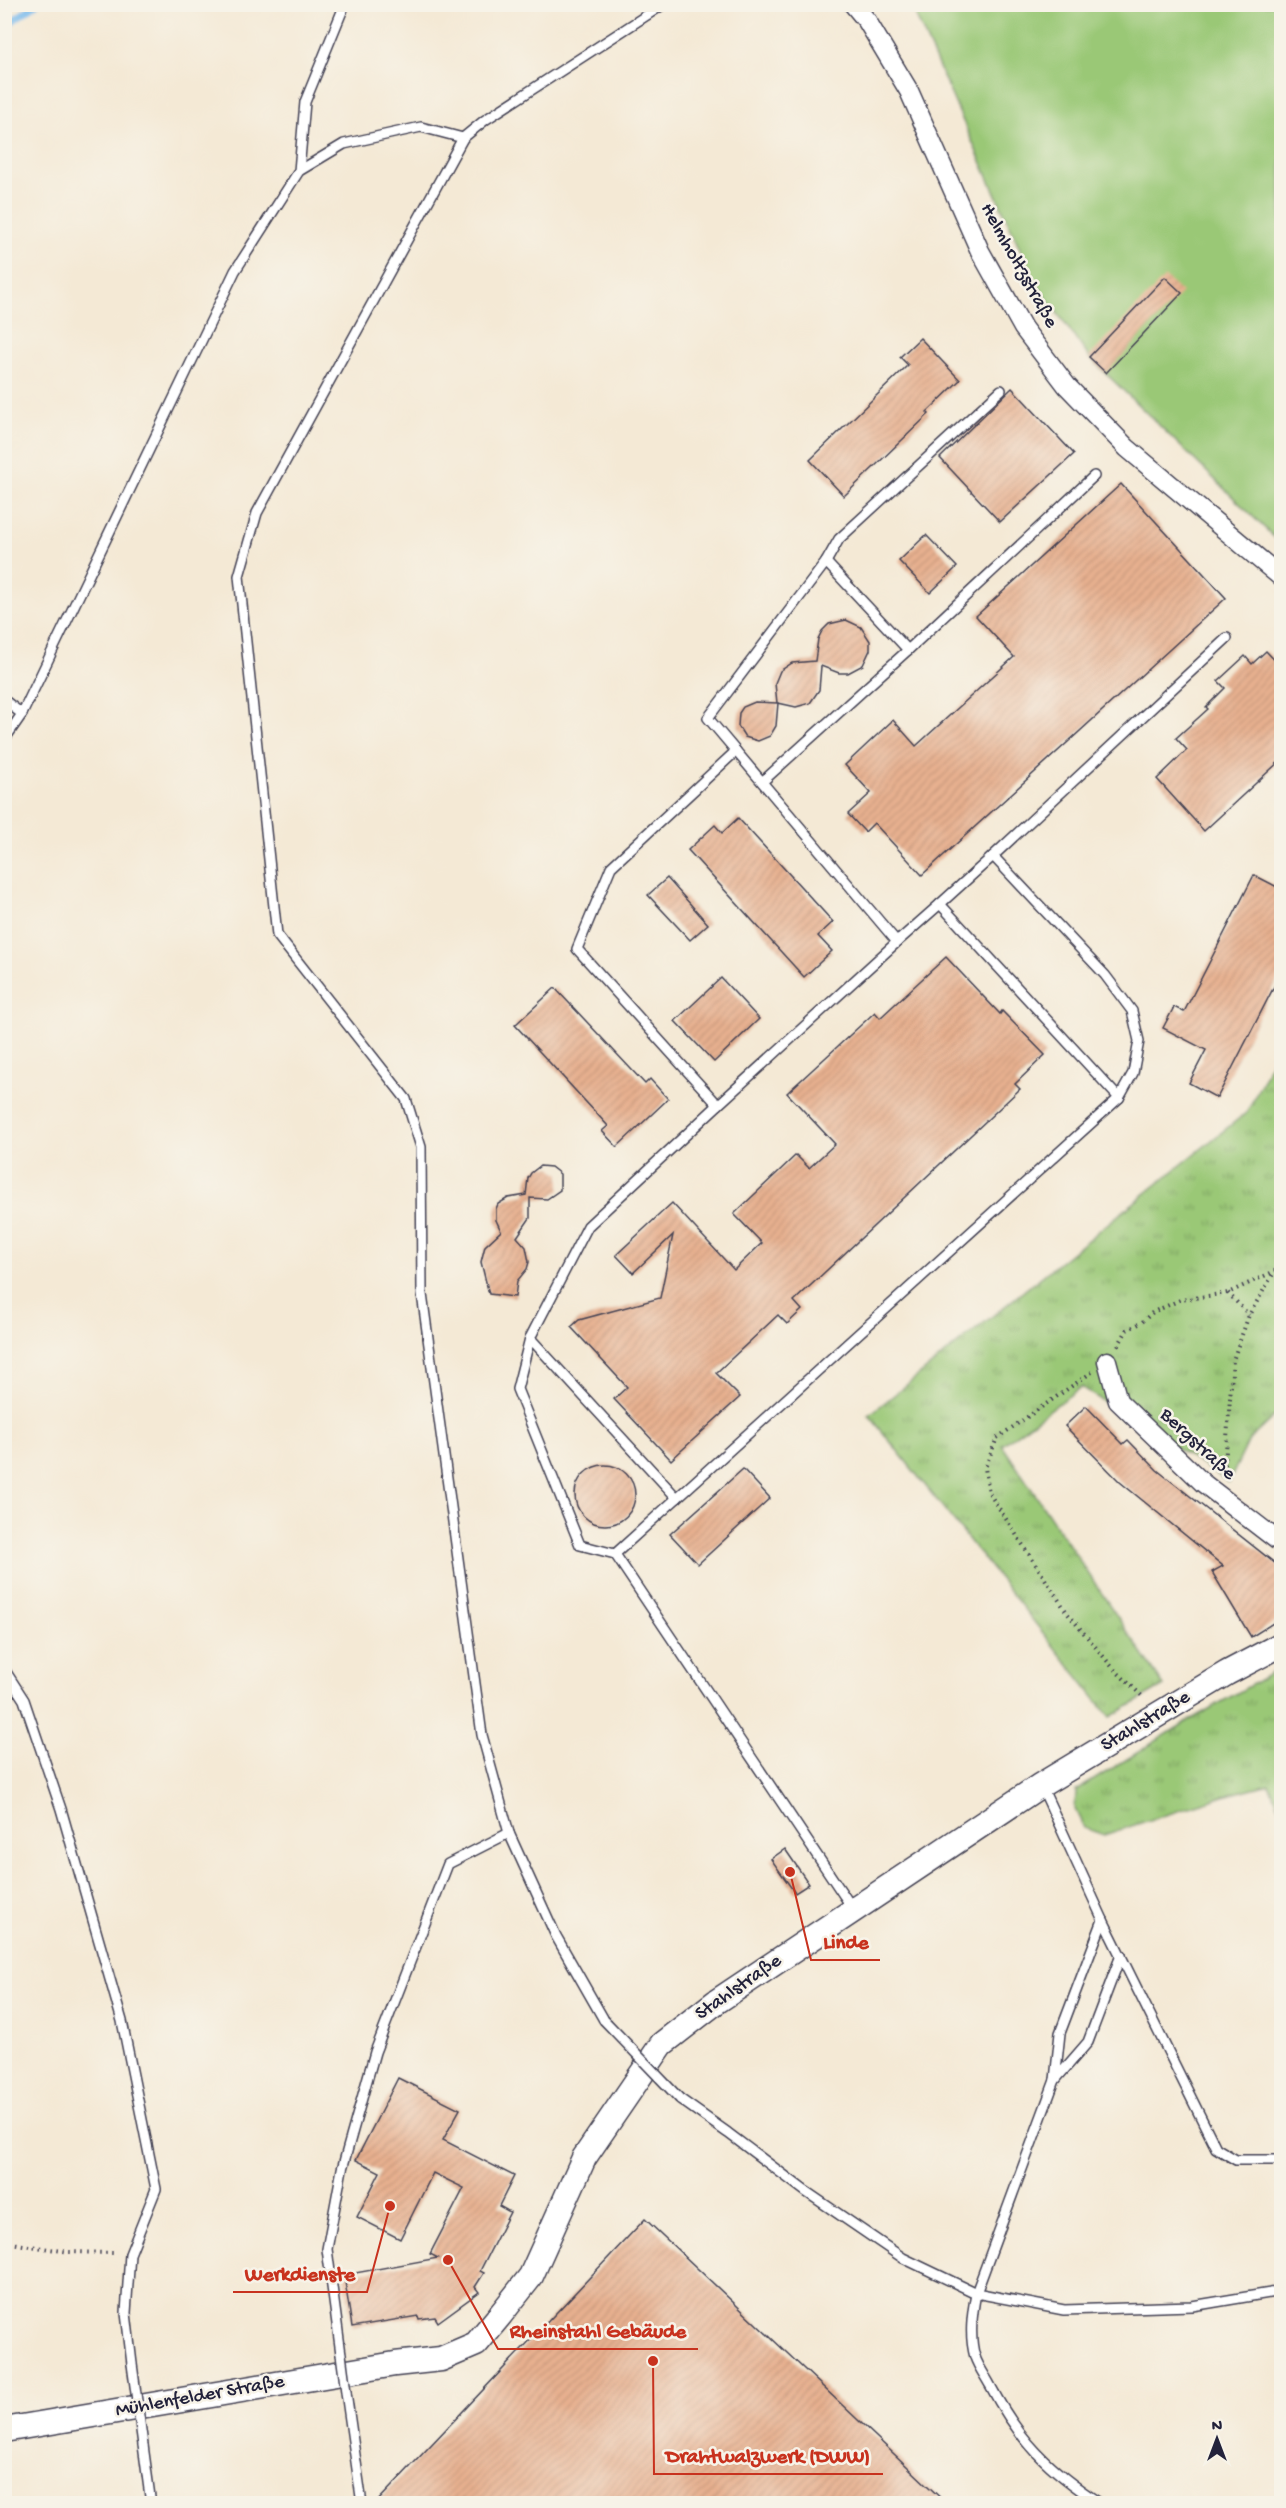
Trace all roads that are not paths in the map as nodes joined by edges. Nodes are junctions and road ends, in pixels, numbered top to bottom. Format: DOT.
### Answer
graph roads {
  1 [pos="345,4"];
  2 [pos="664,4"];
  3 [pos="853,4"];
  4 [pos="463,138"];
  5 [pos="299,171"];
  6 [pos="1001,390"];
  7 [pos="1094,476"];
  8 [pos="826,562"];
  9 [pos="1281,578"];
  10 [pos="1227,638"];
  11 [pos="908,650"];
  12 [pos="4,700"];
  13 [pos="22,714"];
  14 [pos="4,740"];
  15 [pos="736,751"];
  16 [pos="762,782"];
  17 [pos="993,856"];
  18 [pos="940,904"];
  19 [pos="897,942"];
  20 [pos="1119,1098"];
  21 [pos="718,1106"];
  22 [pos="530,1338"];
  23 [pos="1107,1360"];
  24 [pos="677,1498"];
  25 [pos="1281,1544"];
  26 [pos="615,1554"];
  27 [pos="1281,1644"];
  28 [pos="4,1669"];
  29 [pos="1041,1785"];
  30 [pos="509,1833"];
  31 [pos="853,1908"];
  32 [pos="1103,1920"];
  33 [pos="1120,1955"];
  34 [pos="1055,2080"];
  35 [pos="1281,2158"];
  36 [pos="1281,2290"];
  37 [pos="976,2293"];
  38 [pos="395,2364"];
  39 [pos="4,2430"];
  40 [pos="152,2504"];
  41 [pos="362,2504"];
  42 [pos="1101,2504"];
  1 -- 5 [label="lane"];
  2 -- 4 [label="lane"];
  3 -- 9 [label="street, Helmholtzstraße"];
  4 -- 5 [label="lane"];
  4 -- 30 [label="lane"];
  5 -- 13 [label="lane"];
  6 -- 8 [label="lane"];
  7 -- 11 [label="lane"];
  8 -- 11 [label="lane"];
  8 -- 15 [label="lane"];
  10 -- 17 [label="lane"];
  11 -- 16 [label="lane"];
  12 -- 13 [label="lane"];
  13 -- 14 [label="lane"];
  15 -- 16 [label="lane"];
  15 -- 21 [label="lane"];
  16 -- 19 [label="lane"];
  17 -- 18 [label="lane"];
  17 -- 20 [label="lane"];
  18 -- 19 [label="lane"];
  18 -- 20 [label="lane"];
  19 -- 21 [label="lane"];
  20 -- 24 [label="lane"];
  21 -- 22 [label="lane"];
  22 -- 24 [label="lane"];
  22 -- 26 [label="lane"];
  23 -- 25 [label="street, Bergstraße"];
  24 -- 26 [label="lane"];
  26 -- 31 [label="lane"];
  27 -- 29 [label="street, Stahlstraße"];
  28 -- 40 [label="lane, bridge"];
  29 -- 31 [label="street, Stahlstraße"];
  29 -- 32 [label="lane"];
  30 -- 37 [label="lane, bridge"];
  30 -- 41 [label="lane, bridge"];
  31 -- 38 [label="street, Stahlstraße"];
  32 -- 33 [label="lane"];
  32 -- 34 [label="lane"];
  33 -- 34 [label="lane"];
  33 -- 35 [label="lane"];
  34 -- 37 [label="lane"];
  36 -- 37 [label="lane"];
  37 -- 42 [label="lane"];
  38 -- 39 [label="street, Mühlenfelder Straße"];
}
